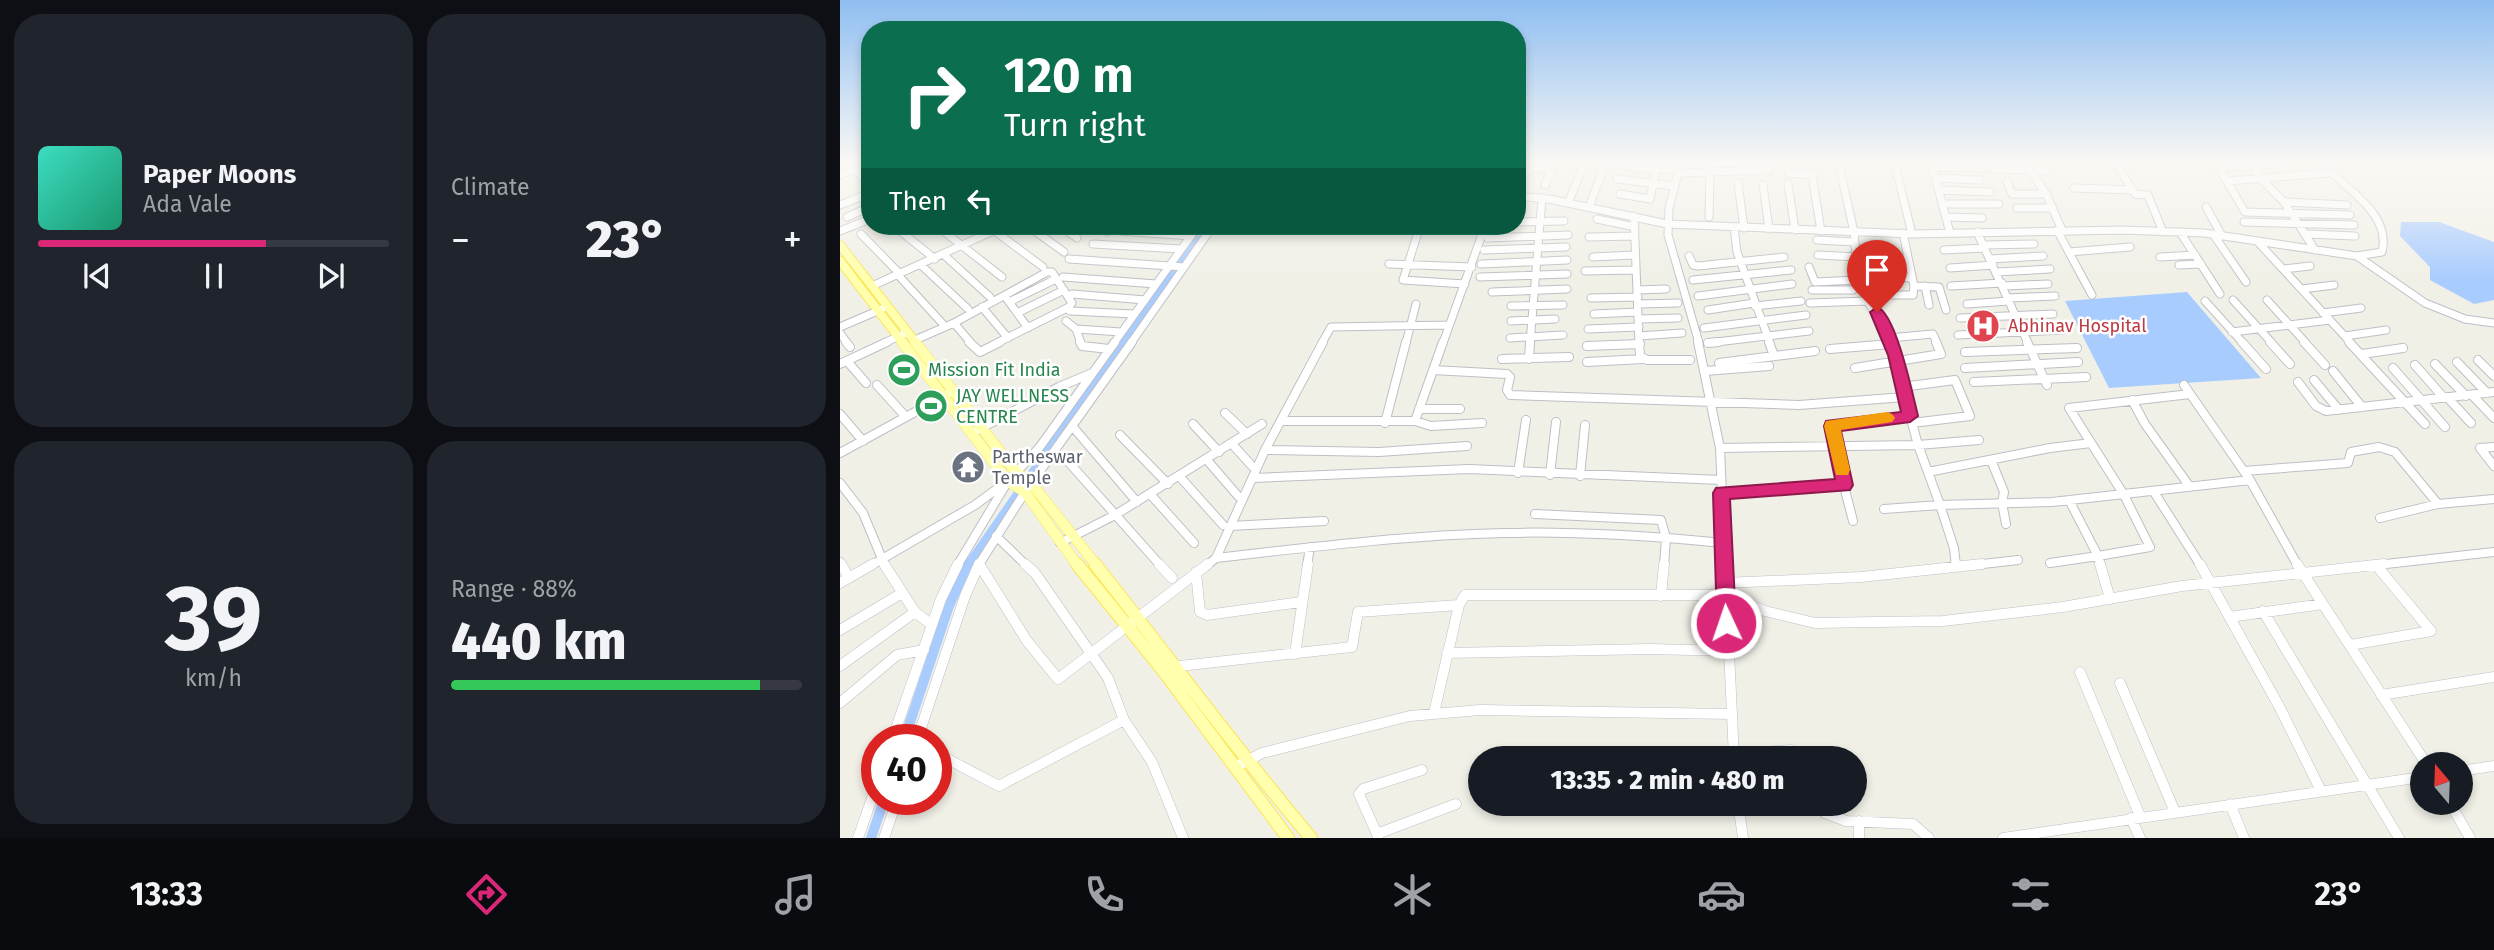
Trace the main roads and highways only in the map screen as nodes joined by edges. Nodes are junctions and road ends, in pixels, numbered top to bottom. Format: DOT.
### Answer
graph roads {
  1 [pos="840,245"];
  2 [pos="842,266"];
  3 [pos="883,308"];
  4 [pos="907,336"];
  5 [pos="1015,478"];
  6 [pos="1028,487"];
  7 [pos="1132,622"];
  8 [pos="1241,764"];
  9 [pos="1288,838"];
  10 [pos="1311,838"];
  1 -- 3 [label="main road"];
  2 -- 3 [label="main road"];
  3 -- 4 [label="main road"];
  4 -- 5 [label="main road"];
  4 -- 5 [label="main road"];
  5 -- 6 [label="main road"];
  6 -- 7 [label="main road"];
  6 -- 7 [label="main road"];
  7 -- 8 [label="main road"];
  8 -- 9 [label="main road"];
  8 -- 10 [label="main road"];
}
